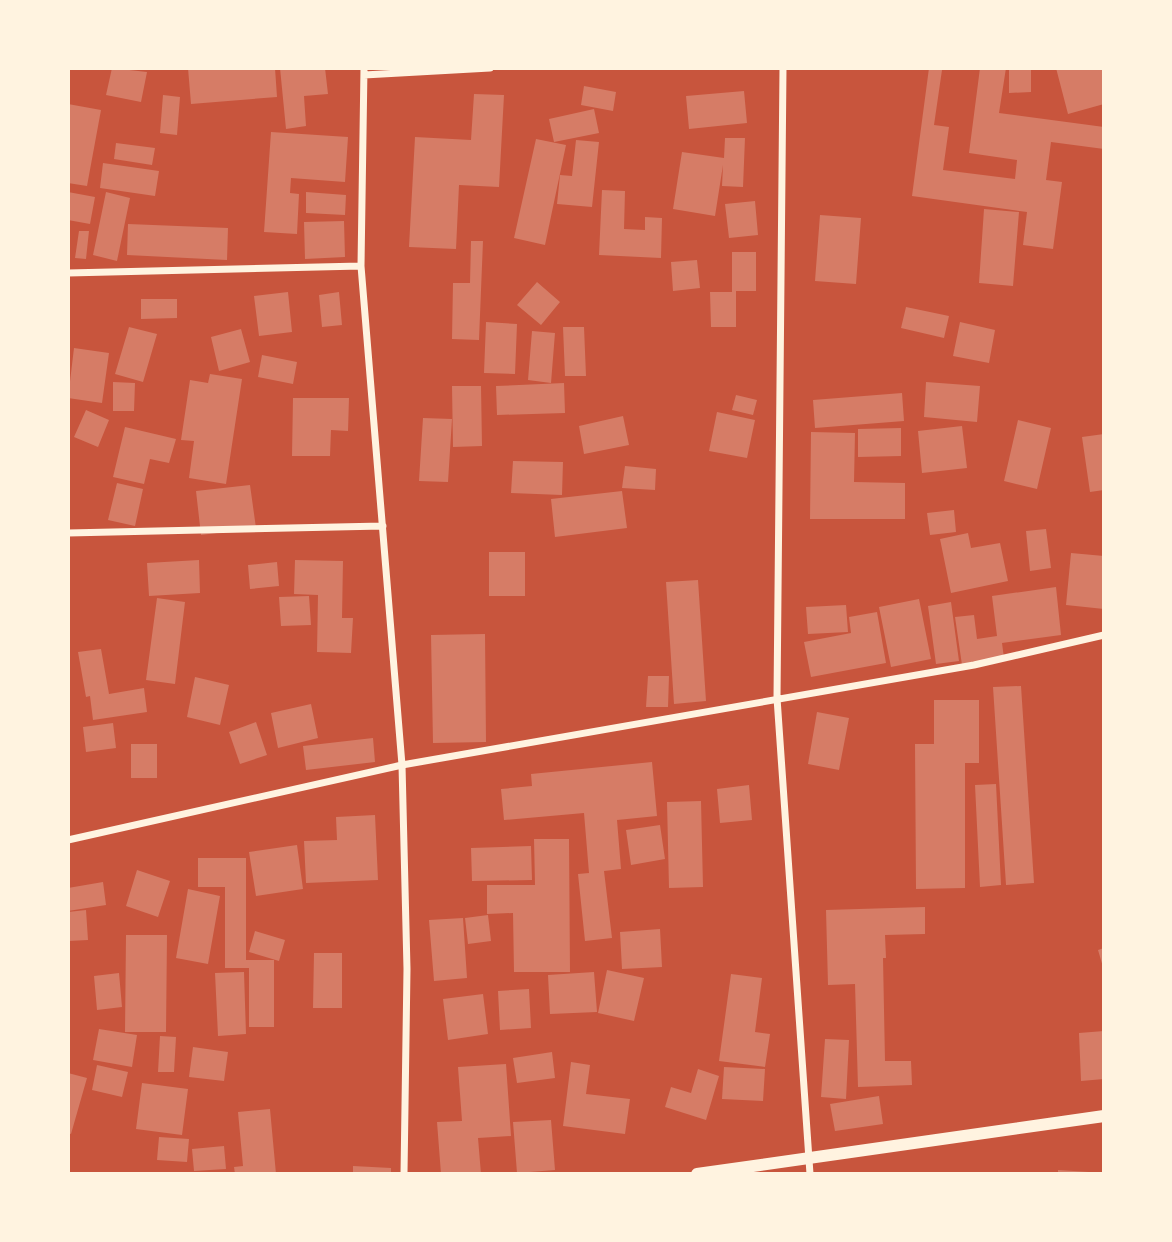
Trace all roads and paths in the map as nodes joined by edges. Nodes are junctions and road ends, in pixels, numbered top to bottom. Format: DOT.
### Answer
graph roads {
  1 [pos="490,68"];
  2 [pos="783,68"];
  3 [pos="364,72"];
  4 [pos="361,266"];
  5 [pos="68,273"];
  6 [pos="383,527"];
  7 [pos="68,534"];
  8 [pos="1104,635"];
  9 [pos="777,698"];
  10 [pos="402,765"];
  11 [pos="68,840"];
  12 [pos="1104,1116"];
  13 [pos="811,1158"];
  14 [pos="404,1174"];
  15 [pos="697,1174"];
  16 [pos="810,1174"];
  1 -- 3 [label="street"];
  2 -- 9 [label="street"];
  3 -- 4 [label="street"];
  4 -- 5 [label="street"];
  4 -- 6 [label="street"];
  6 -- 7 [label="street"];
  6 -- 10 [label="street"];
  8 -- 9 [label="street"];
  9 -- 10 [label="street"];
  9 -- 13 [label="street"];
  10 -- 11 [label="street"];
  10 -- 14 [label="street"];
  12 -- 13 [label="street"];
  13 -- 15 [label="street"];
  13 -- 16 [label="street"];
}
